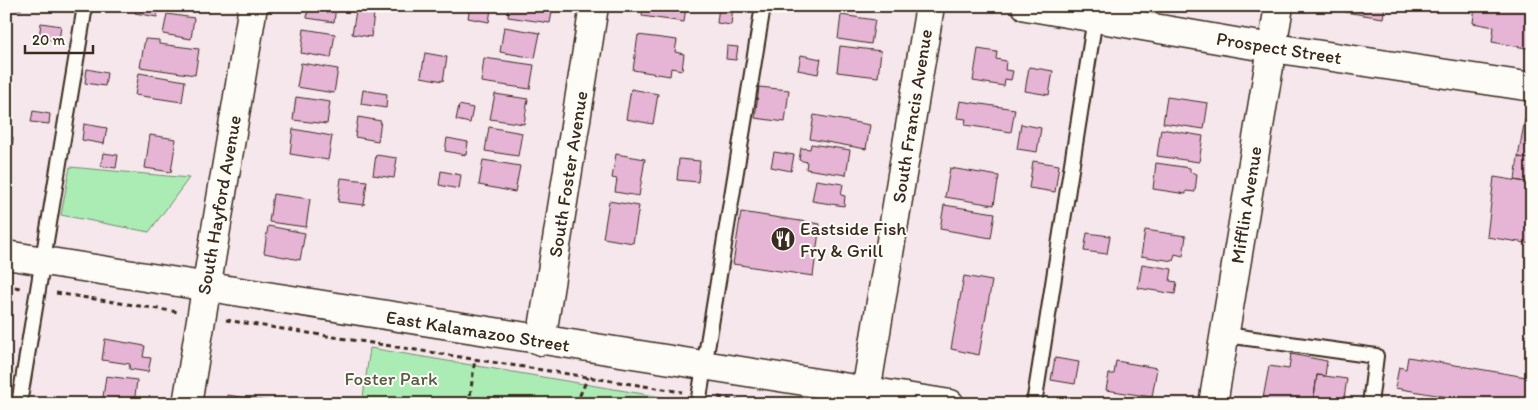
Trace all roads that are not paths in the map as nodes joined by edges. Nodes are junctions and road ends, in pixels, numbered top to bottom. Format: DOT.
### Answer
graph roads {
  1 [pos="85,6"];
  2 [pos="253,6"];
  3 [pos="594,6"];
  4 [pos="762,6"];
  5 [pos="930,6"];
  6 [pos="1026,6"];
  7 [pos="1279,6"];
  8 [pos="1095,18"];
  9 [pos="1272,47"];
  10 [pos="1532,87"];
  11 [pos="6,255"];
  12 [pos="43,261"];
  13 [pos="204,287"];
  14 [pos="1226,335"];
  15 [pos="541,341"];
  16 [pos="705,366"];
  17 [pos="865,397"];
  18 [pos="699,399"];
  19 [pos="19,404"];
  20 [pos="187,404"];
  21 [pos="950,404"];
  22 [pos="1034,404"];
  23 [pos="1213,404"];
  24 [pos="1370,404"];
  1 -- 12 [label="lane"];
  2 -- 13 [label="street, South Hayford Avenue"];
  3 -- 15 [label="street, South Foster Avenue"];
  4 -- 16 [label="lane"];
  5 -- 17 [label="street, South Francis Avenue"];
  6 -- 8 [label="street, Prospect Street"];
  7 -- 9 [label="street, Mifflin Avenue"];
  8 -- 9 [label="street, Prospect Street"];
  8 -- 22 [label="lane"];
  9 -- 10 [label="street, Prospect Street"];
  9 -- 14 [label="street, Mifflin Avenue"];
  11 -- 12 [label="street, East Kalamazoo Street"];
  12 -- 13 [label="street, East Kalamazoo Street"];
  12 -- 19 [label="lane"];
  13 -- 15 [label="street, East Kalamazoo Street"];
  13 -- 20 [label="street, South Hayford Avenue"];
  14 -- 23 [label="street, Mifflin Avenue"];
  14 -- 24 [label="lane"];
  15 -- 16 [label="street, East Kalamazoo Street"];
  16 -- 17 [label="street, East Kalamazoo Street"];
  16 -- 18 [label="lane"];
  17 -- 21 [label="street, East Kalamazoo Street"];
}
